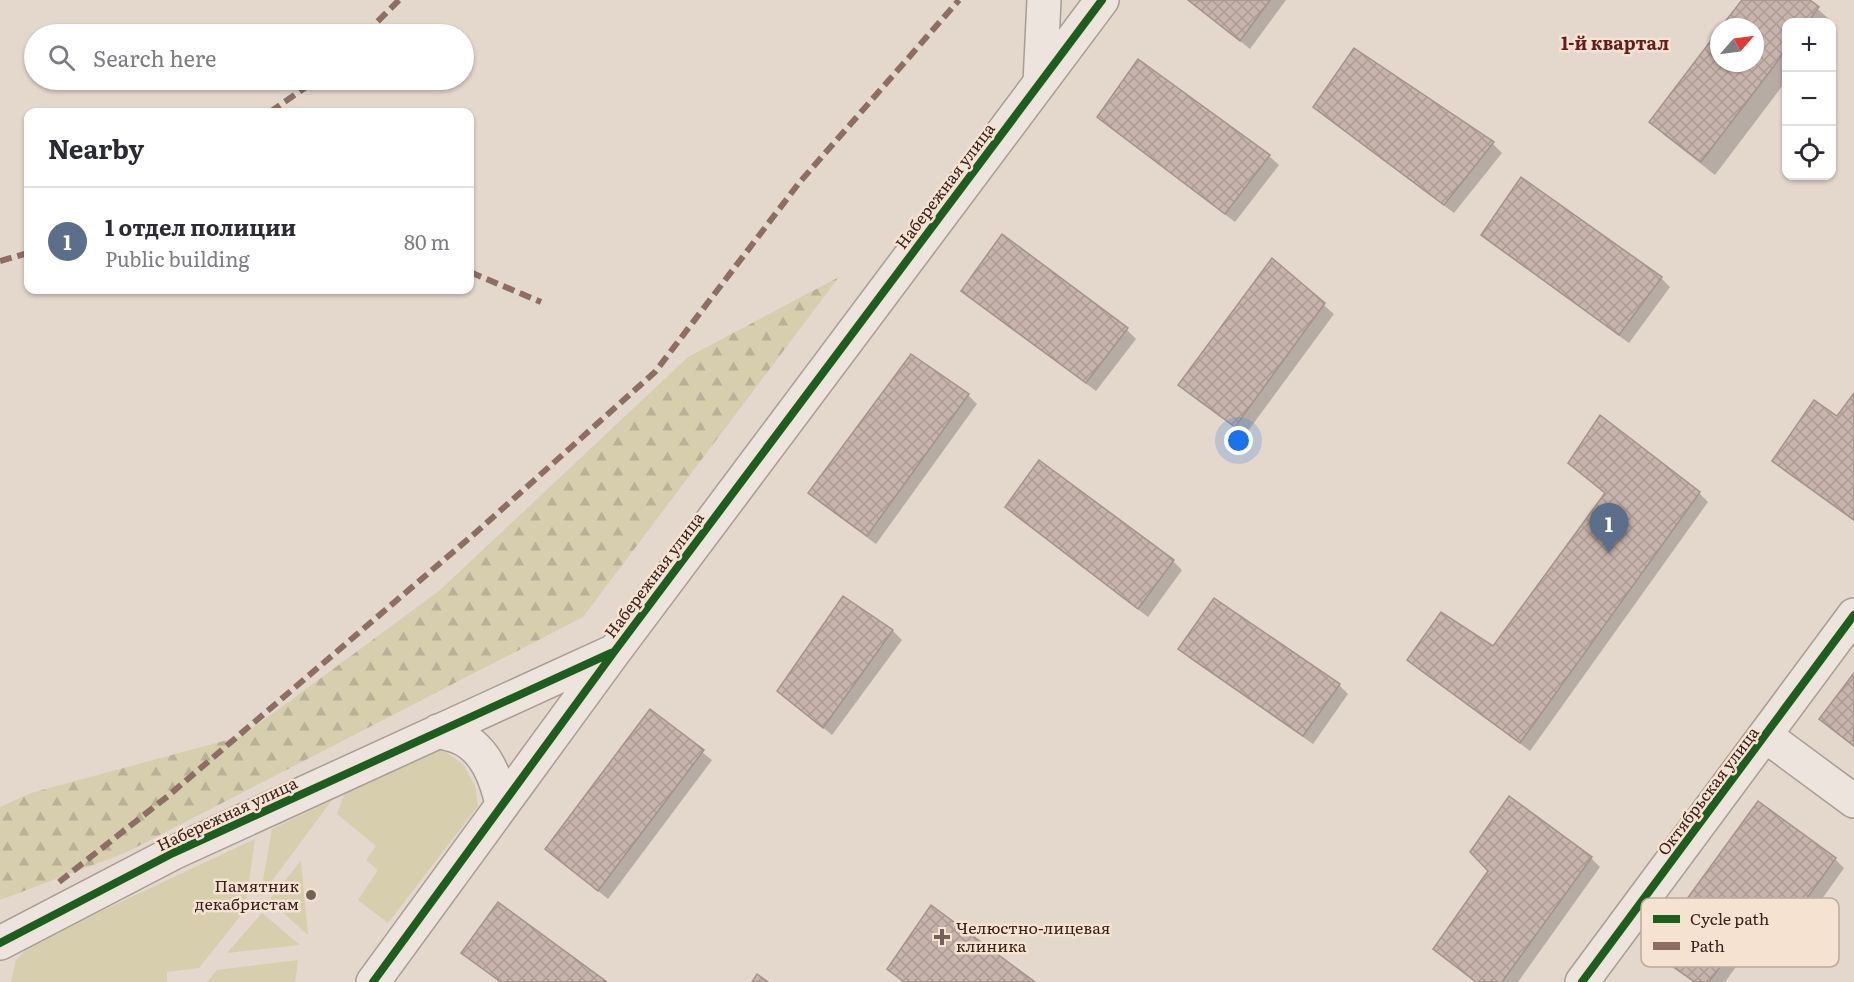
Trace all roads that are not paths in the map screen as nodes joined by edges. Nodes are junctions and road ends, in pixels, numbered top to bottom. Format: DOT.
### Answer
graph roads {
  1 [pos="1044,0"];
  2 [pos="1102,0"];
  3 [pos="1040,83"];
  4 [pos="1854,615"];
  5 [pos="614,652"];
  6 [pos="438,731"];
  7 [pos="1766,736"];
  8 [pos="1854,801"];
  9 [pos="502,804"];
  10 [pos="1645,898"];
  11 [pos="1641,903"];
  12 [pos="0,943"];
  13 [pos="373,982"];
  14 [pos="1582,982"];
  1 -- 3 [label="street"];
  2 -- 3 [label="street, Набережная улица"];
  3 -- 5 [label="street, Набережная улица"];
  4 -- 7 [label="street, Октябрьская улица"];
  5 -- 6 [label="street, Набережная улица"];
  5 -- 9 [label="street"];
  6 -- 9 [label="street"];
  6 -- 12 [label="street, Набережная улица"];
  7 -- 8 [label="street"];
  7 -- 10 [label="street, Октябрьская улица"];
  9 -- 13 [label="street"];
  11 -- 14 [label="street, Октябрьская улица"];
}
